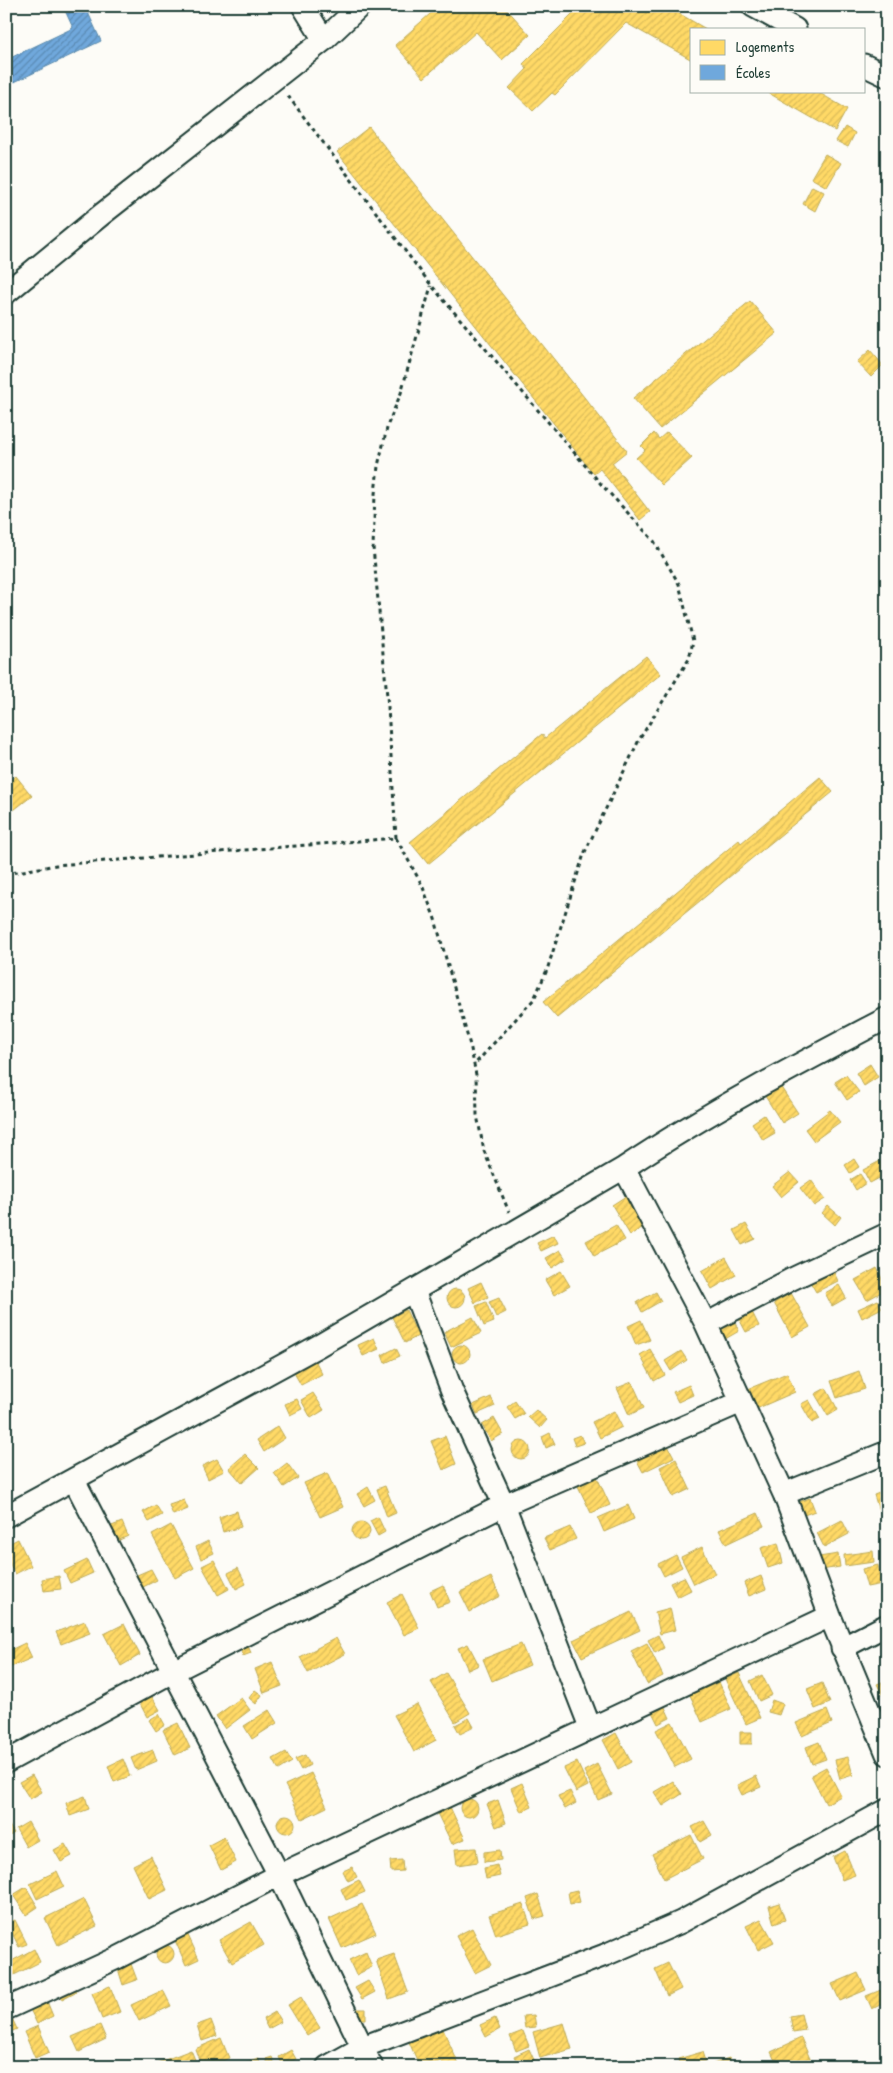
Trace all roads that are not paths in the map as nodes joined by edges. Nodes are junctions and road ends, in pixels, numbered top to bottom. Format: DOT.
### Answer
graph roads {
  1 [pos="303,6"];
  2 [pos="360,6"];
  3 [pos="753,6"];
  4 [pos="793,28"];
  5 [pos="324,40"];
  6 [pos="866,66"];
  7 [pos="887,76"];
  8 [pos="6,293"];
  9 [pos="887,1018"];
  10 [pos="624,1168"];
  11 [pos="887,1234"];
  12 [pos="414,1291"];
  13 [pos="706,1324"];
  14 [pos="741,1402"];
  15 [pos="887,1452"];
  16 [pos="74,1480"];
  17 [pos="784,1494"];
  18 [pos="504,1505"];
  19 [pos="6,1516"];
  20 [pos="830,1616"];
  21 [pos="887,1625"];
  22 [pos="842,1648"];
  23 [pos="174,1671"];
  24 [pos="590,1727"];
  25 [pos="887,1754"];
  26 [pos="6,1762"];
  27 [pos="887,1810"];
  28 [pos="279,1875"];
  29 [pos="6,2009"];
  30 [pos="363,2047"];
  31 [pos="327,2067"];
  32 [pos="372,2067"];
  1 -- 5 [label="street"];
  2 -- 5 [label="street"];
  3 -- 4 [label="street"];
  5 -- 8 [label="street"];
  6 -- 7 [label="street"];
  9 -- 10 [label="street"];
  10 -- 12 [label="street"];
  10 -- 13 [label="street"];
  11 -- 13 [label="street"];
  12 -- 16 [label="street"];
  12 -- 18 [label="street"];
  13 -- 14 [label="street"];
  14 -- 17 [label="street"];
  14 -- 18 [label="street"];
  15 -- 17 [label="street"];
  16 -- 19 [label="street"];
  16 -- 23 [label="street"];
  17 -- 20 [label="street"];
  18 -- 23 [label="street"];
  18 -- 24 [label="street"];
  20 -- 22 [label="street"];
  20 -- 24 [label="street"];
  21 -- 22 [label="street"];
  22 -- 25 [label="street"];
  23 -- 26 [label="street"];
  23 -- 28 [label="street"];
  24 -- 28 [label="street"];
  27 -- 30 [label="street"];
  28 -- 29 [label="street"];
  28 -- 30 [label="street"];
  30 -- 31 [label="street"];
  30 -- 32 [label="street"];
}
